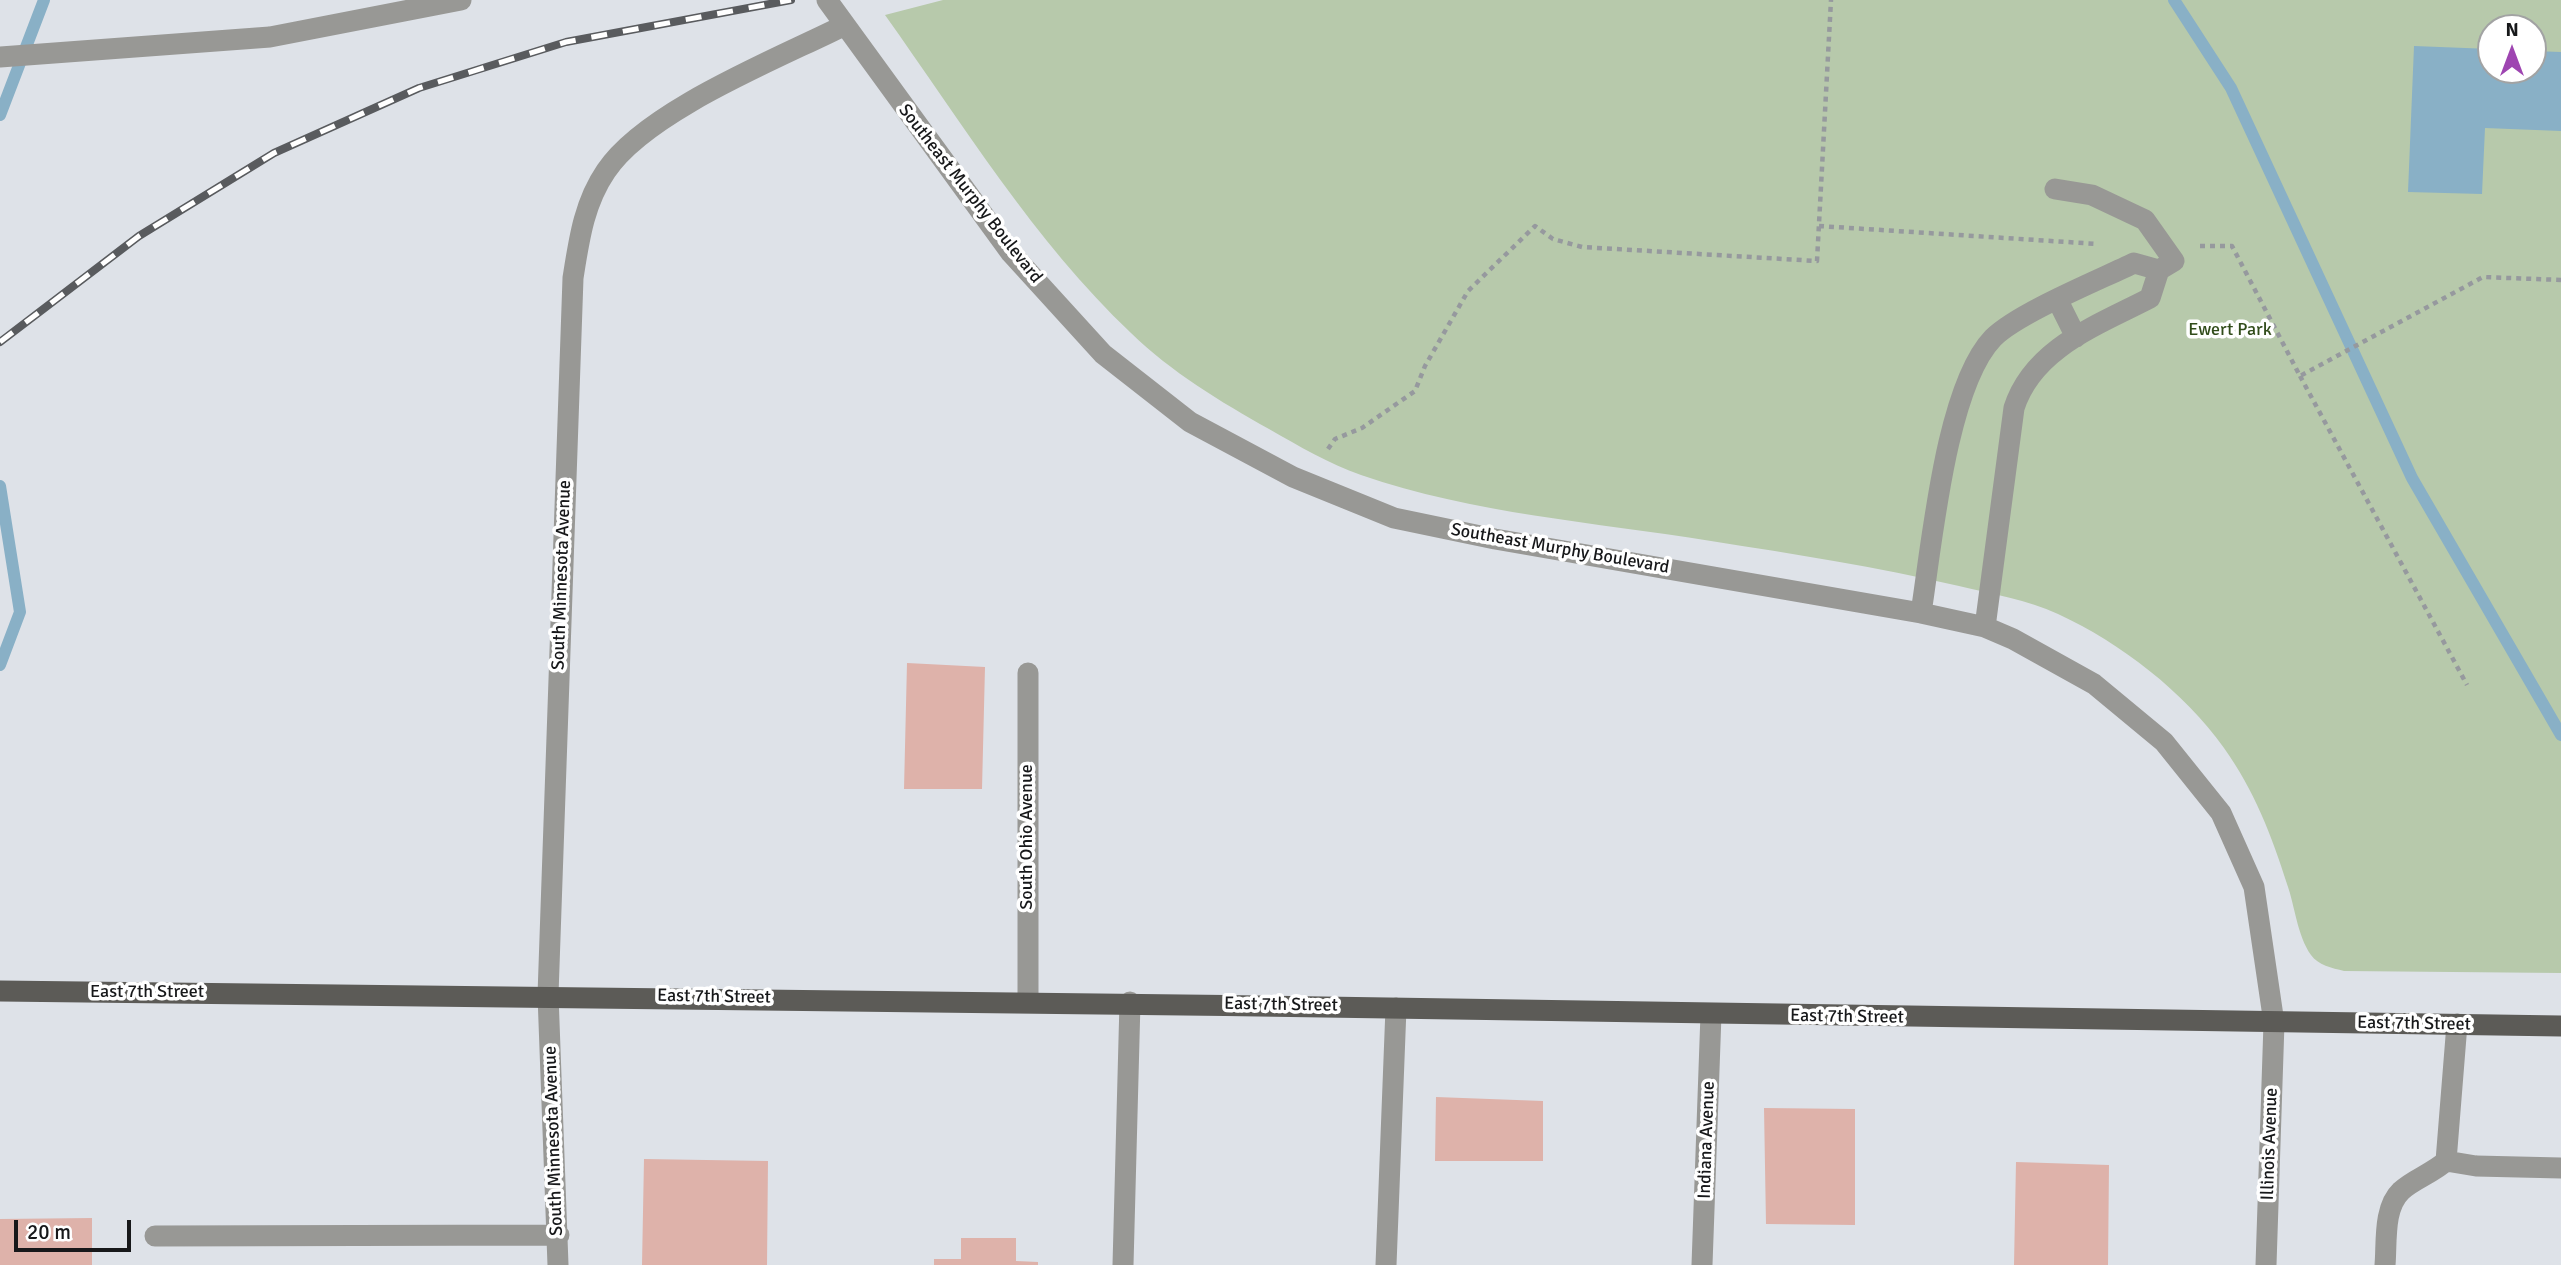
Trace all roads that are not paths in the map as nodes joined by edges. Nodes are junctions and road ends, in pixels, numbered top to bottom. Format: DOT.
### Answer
graph roads {
  1 [pos="461,0"];
  2 [pos="827,0"];
  3 [pos="843,26"];
  4 [pos="0,57"];
  5 [pos="2055,189"];
  6 [pos="2159,270"];
  7 [pos="2058,301"];
  8 [pos="2076,337"];
  9 [pos="1921,613"];
  10 [pos="1985,627"];
  11 [pos="1028,673"];
  12 [pos="0,991"];
  13 [pos="548,995"];
  14 [pos="1028,1001"];
  15 [pos="1130,1002"];
  16 [pos="1396,1008"];
  17 [pos="1711,1014"];
  18 [pos="2274,1023"];
  19 [pos="2457,1024"];
  20 [pos="2561,1026"];
  21 [pos="2446,1161"];
  22 [pos="2561,1168"];
  23 [pos="559,1235"];
  24 [pos="155,1236"];
  25 [pos="558,1265"];
  26 [pos="1124,1265"];
  27 [pos="1386,1265"];
  28 [pos="1702,1265"];
  29 [pos="2266,1265"];
  30 [pos="2385,1265"];
  1 -- 4 [label="street"];
  2 -- 3 [label="street, Southeast Murphy Boulevard"];
  3 -- 9 [label="street, Southeast Murphy Boulevard"];
  3 -- 13 [label="street, South Minnesota Avenue"];
  5 -- 6 [label="street"];
  6 -- 7 [label="street"];
  6 -- 8 [label="street"];
  7 -- 8 [label="street"];
  7 -- 9 [label="street"];
  8 -- 10 [label="street"];
  9 -- 10 [label="street, Southeast Murphy Boulevard"];
  10 -- 18 [label="street, Southeast Murphy Boulevard"];
  11 -- 14 [label="street, South Ohio Avenue"];
  12 -- 13 [label="main road, East 7th Street"];
  13 -- 14 [label="main road, East 7th Street"];
  13 -- 23 [label="street, South Minnesota Avenue"];
  14 -- 15 [label="main road, East 7th Street"];
  15 -- 16 [label="main road, East 7th Street"];
  15 -- 26 [label="street"];
  16 -- 17 [label="main road, East 7th Street"];
  16 -- 27 [label="street"];
  17 -- 18 [label="main road, East 7th Street"];
  17 -- 28 [label="street, Indiana Avenue"];
  18 -- 19 [label="main road, East 7th Street"];
  18 -- 29 [label="street, Illinois Avenue"];
  19 -- 20 [label="main road, East 7th Street"];
  19 -- 21 [label="street"];
  21 -- 22 [label="street"];
  21 -- 30 [label="street"];
  23 -- 24 [label="street"];
  23 -- 25 [label="street, South Minnesota Avenue"];
}
